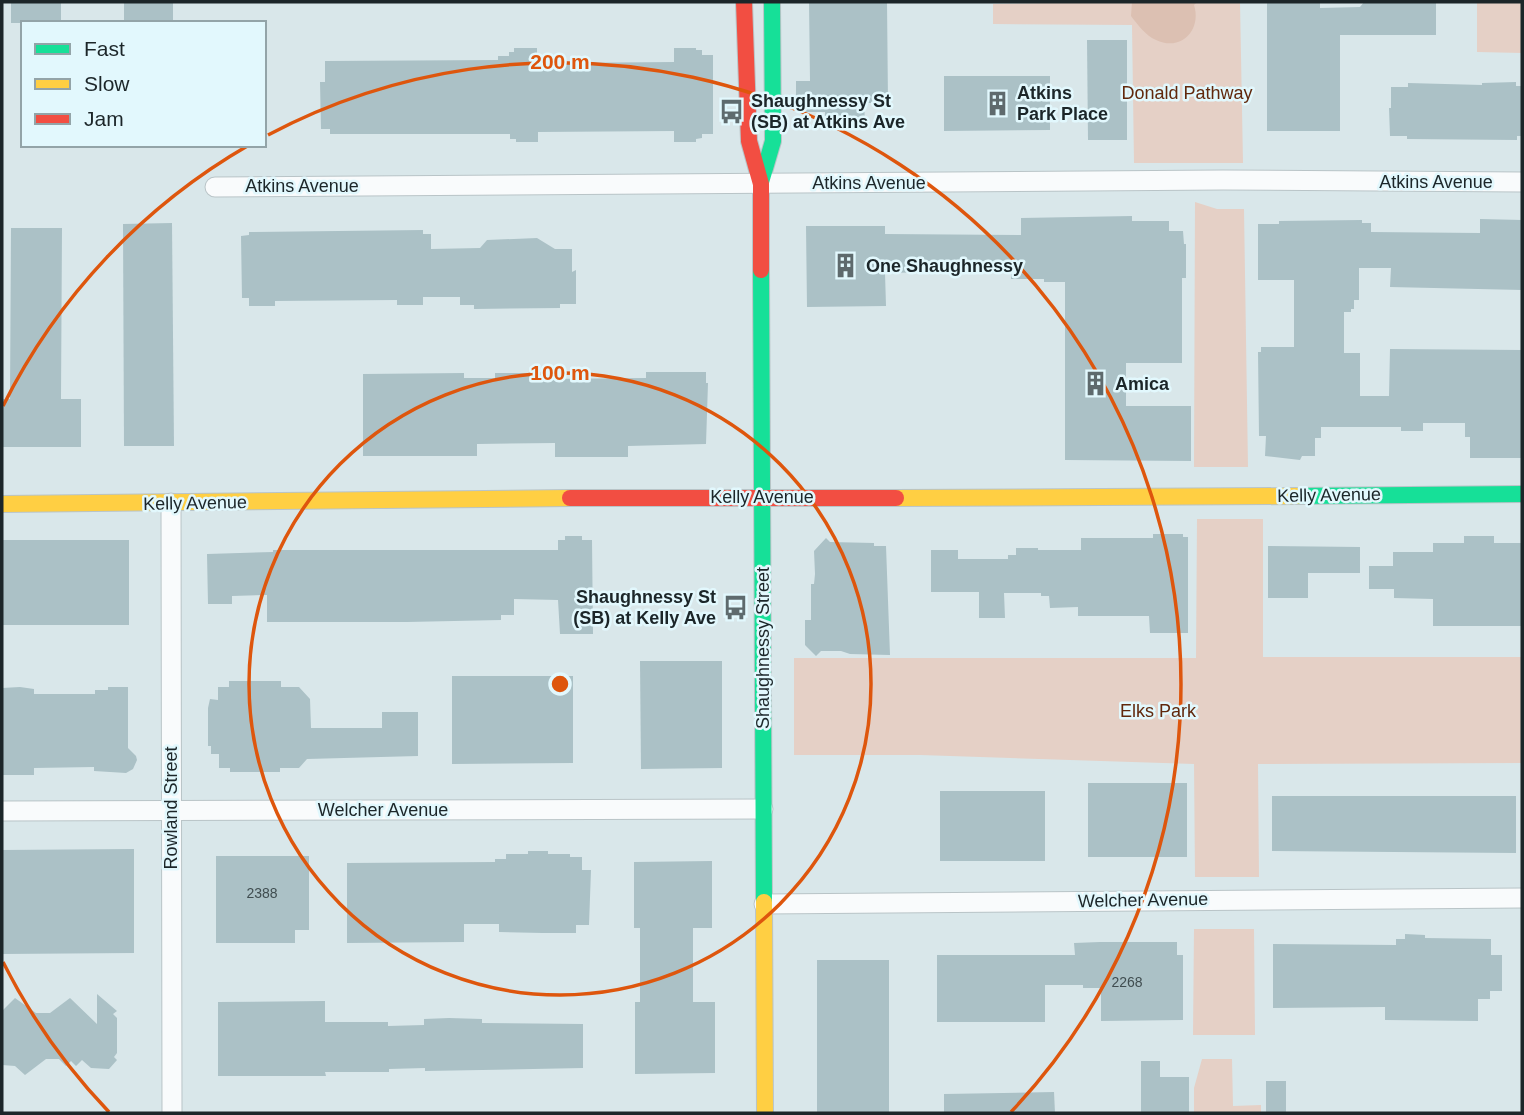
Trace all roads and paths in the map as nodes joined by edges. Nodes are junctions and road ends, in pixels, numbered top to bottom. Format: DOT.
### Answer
graph roads {
  1 [pos="744,2"];
  2 [pos="772,2"];
  3 [pos="1522,182"];
  4 [pos="761,184"];
  5 [pos="215,187"];
  6 [pos="1522,494"];
  7 [pos="762,498"];
  8 [pos="171,503"];
  9 [pos="2,504"];
  10 [pos="763,809"];
  11 [pos="2,811"];
  12 [pos="171,811"];
  13 [pos="1522,898"];
  14 [pos="764,904"];
  15 [pos="172,1113"];
  16 [pos="765,1113"];
  1 -- 4 [label="street, Shaughnessy Street"];
  2 -- 4 [label="street, Shaughnessy Street"];
  3 -- 4 [label="street, Atkins Avenue"];
  4 -- 5 [label="street, Atkins Avenue"];
  4 -- 7 [label="street, Shaughnessy Street"];
  6 -- 7 [label="street, Kelly Avenue"];
  7 -- 8 [label="street, Kelly Avenue"];
  7 -- 10 [label="street, Shaughnessy Street"];
  8 -- 9 [label="street, Kelly Avenue"];
  8 -- 12 [label="street, Rowland Street"];
  10 -- 12 [label="street, Welcher Avenue"];
  10 -- 14 [label="street, Shaughnessy Street"];
  11 -- 12 [label="street, Welcher Avenue"];
  12 -- 15 [label="street, Rowland Street"];
  13 -- 14 [label="street, Welcher Avenue"];
  14 -- 16 [label="street, Shaughnessy Street"];
}
